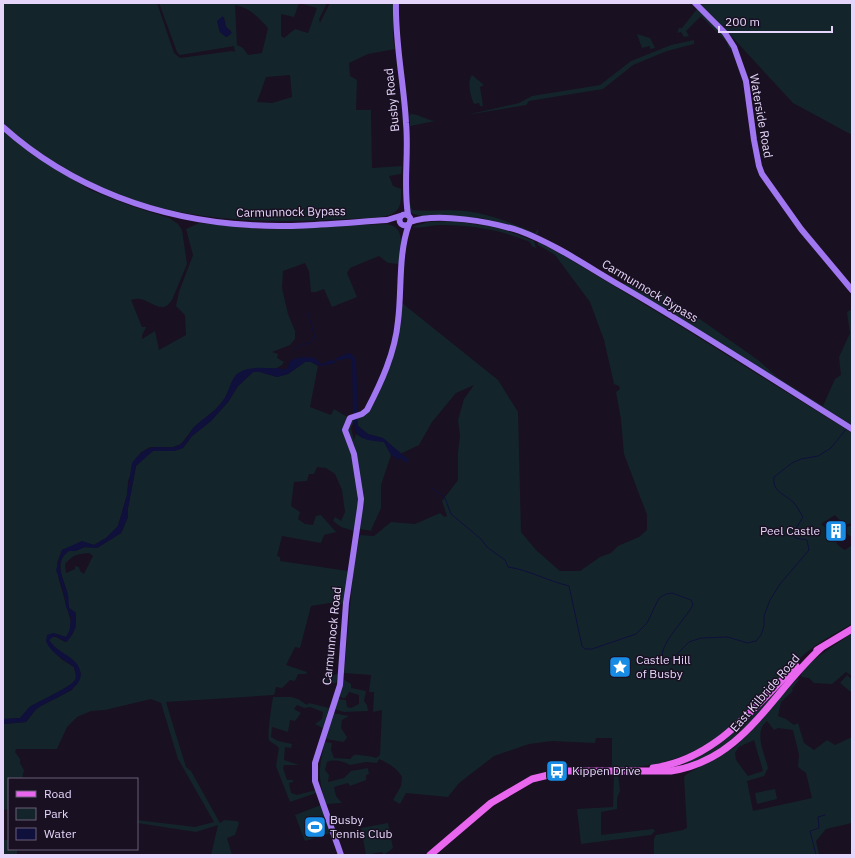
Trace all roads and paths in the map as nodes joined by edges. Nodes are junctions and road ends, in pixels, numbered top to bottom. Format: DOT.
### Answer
graph roads {
  1 [pos="396,3"];
  2 [pos="695,3"];
  3 [pos="3,127"];
  4 [pos="405,195"];
  5 [pos="408,215"];
  6 [pos="401,216"];
  7 [pos="420,219"];
  8 [pos="387,220"];
  9 [pos="400,223"];
  10 [pos="409,223"];
  11 [pos="404,240"];
  12 [pos="852,290"];
  13 [pos="852,429"];
  14 [pos="852,629"];
  15 [pos="821,648"];
  16 [pos="679,762"];
  17 [pos="682,770"];
  18 [pos="633,771"];
  19 [pos="341,855"];
  20 [pos="430,855"];
  1 -- 4 [label="main road, Busby Road"];
  2 -- 12 [label="main road, Waterside Road"];
  3 -- 8 [label="main road, Carmunnock Bypass"];
  4 -- 5 [label="main road, Busby Road"];
  4 -- 6 [label="main road, Busby Road"];
  5 -- 6 [label="main road, Carmunnock Bypass"];
  5 -- 7 [label="main road, Carmunnock Bypass"];
  5 -- 10 [label="main road, Busby Road"];
  6 -- 8 [label="main road, Carmunnock Bypass"];
  6 -- 9 [label="main road, Busby Road"];
  7 -- 10 [label="main road, Carmunnock Bypass"];
  7 -- 13 [label="main road, Carmunnock Bypass"];
  8 -- 9 [label="main road, Carmunnock Bypass"];
  9 -- 10 [label="main road, Carmunnock Bypass"];
  9 -- 11 [label="main road"];
  10 -- 11 [label="main road"];
  11 -- 19 [label="main road, Carmunnock Road"];
  14 -- 15 [label="main road, East Kilbride Road"];
  15 -- 16 [label="main road, East Kilbride Road"];
  15 -- 17 [label="main road, East Kilbride Road"];
  16 -- 17 [label="main road"];
  16 -- 18 [label="main road, East Kilbride Road"];
  17 -- 18 [label="main road, East Kilbride Road"];
  18 -- 20 [label="main road, East Kilbride Road"];
}
